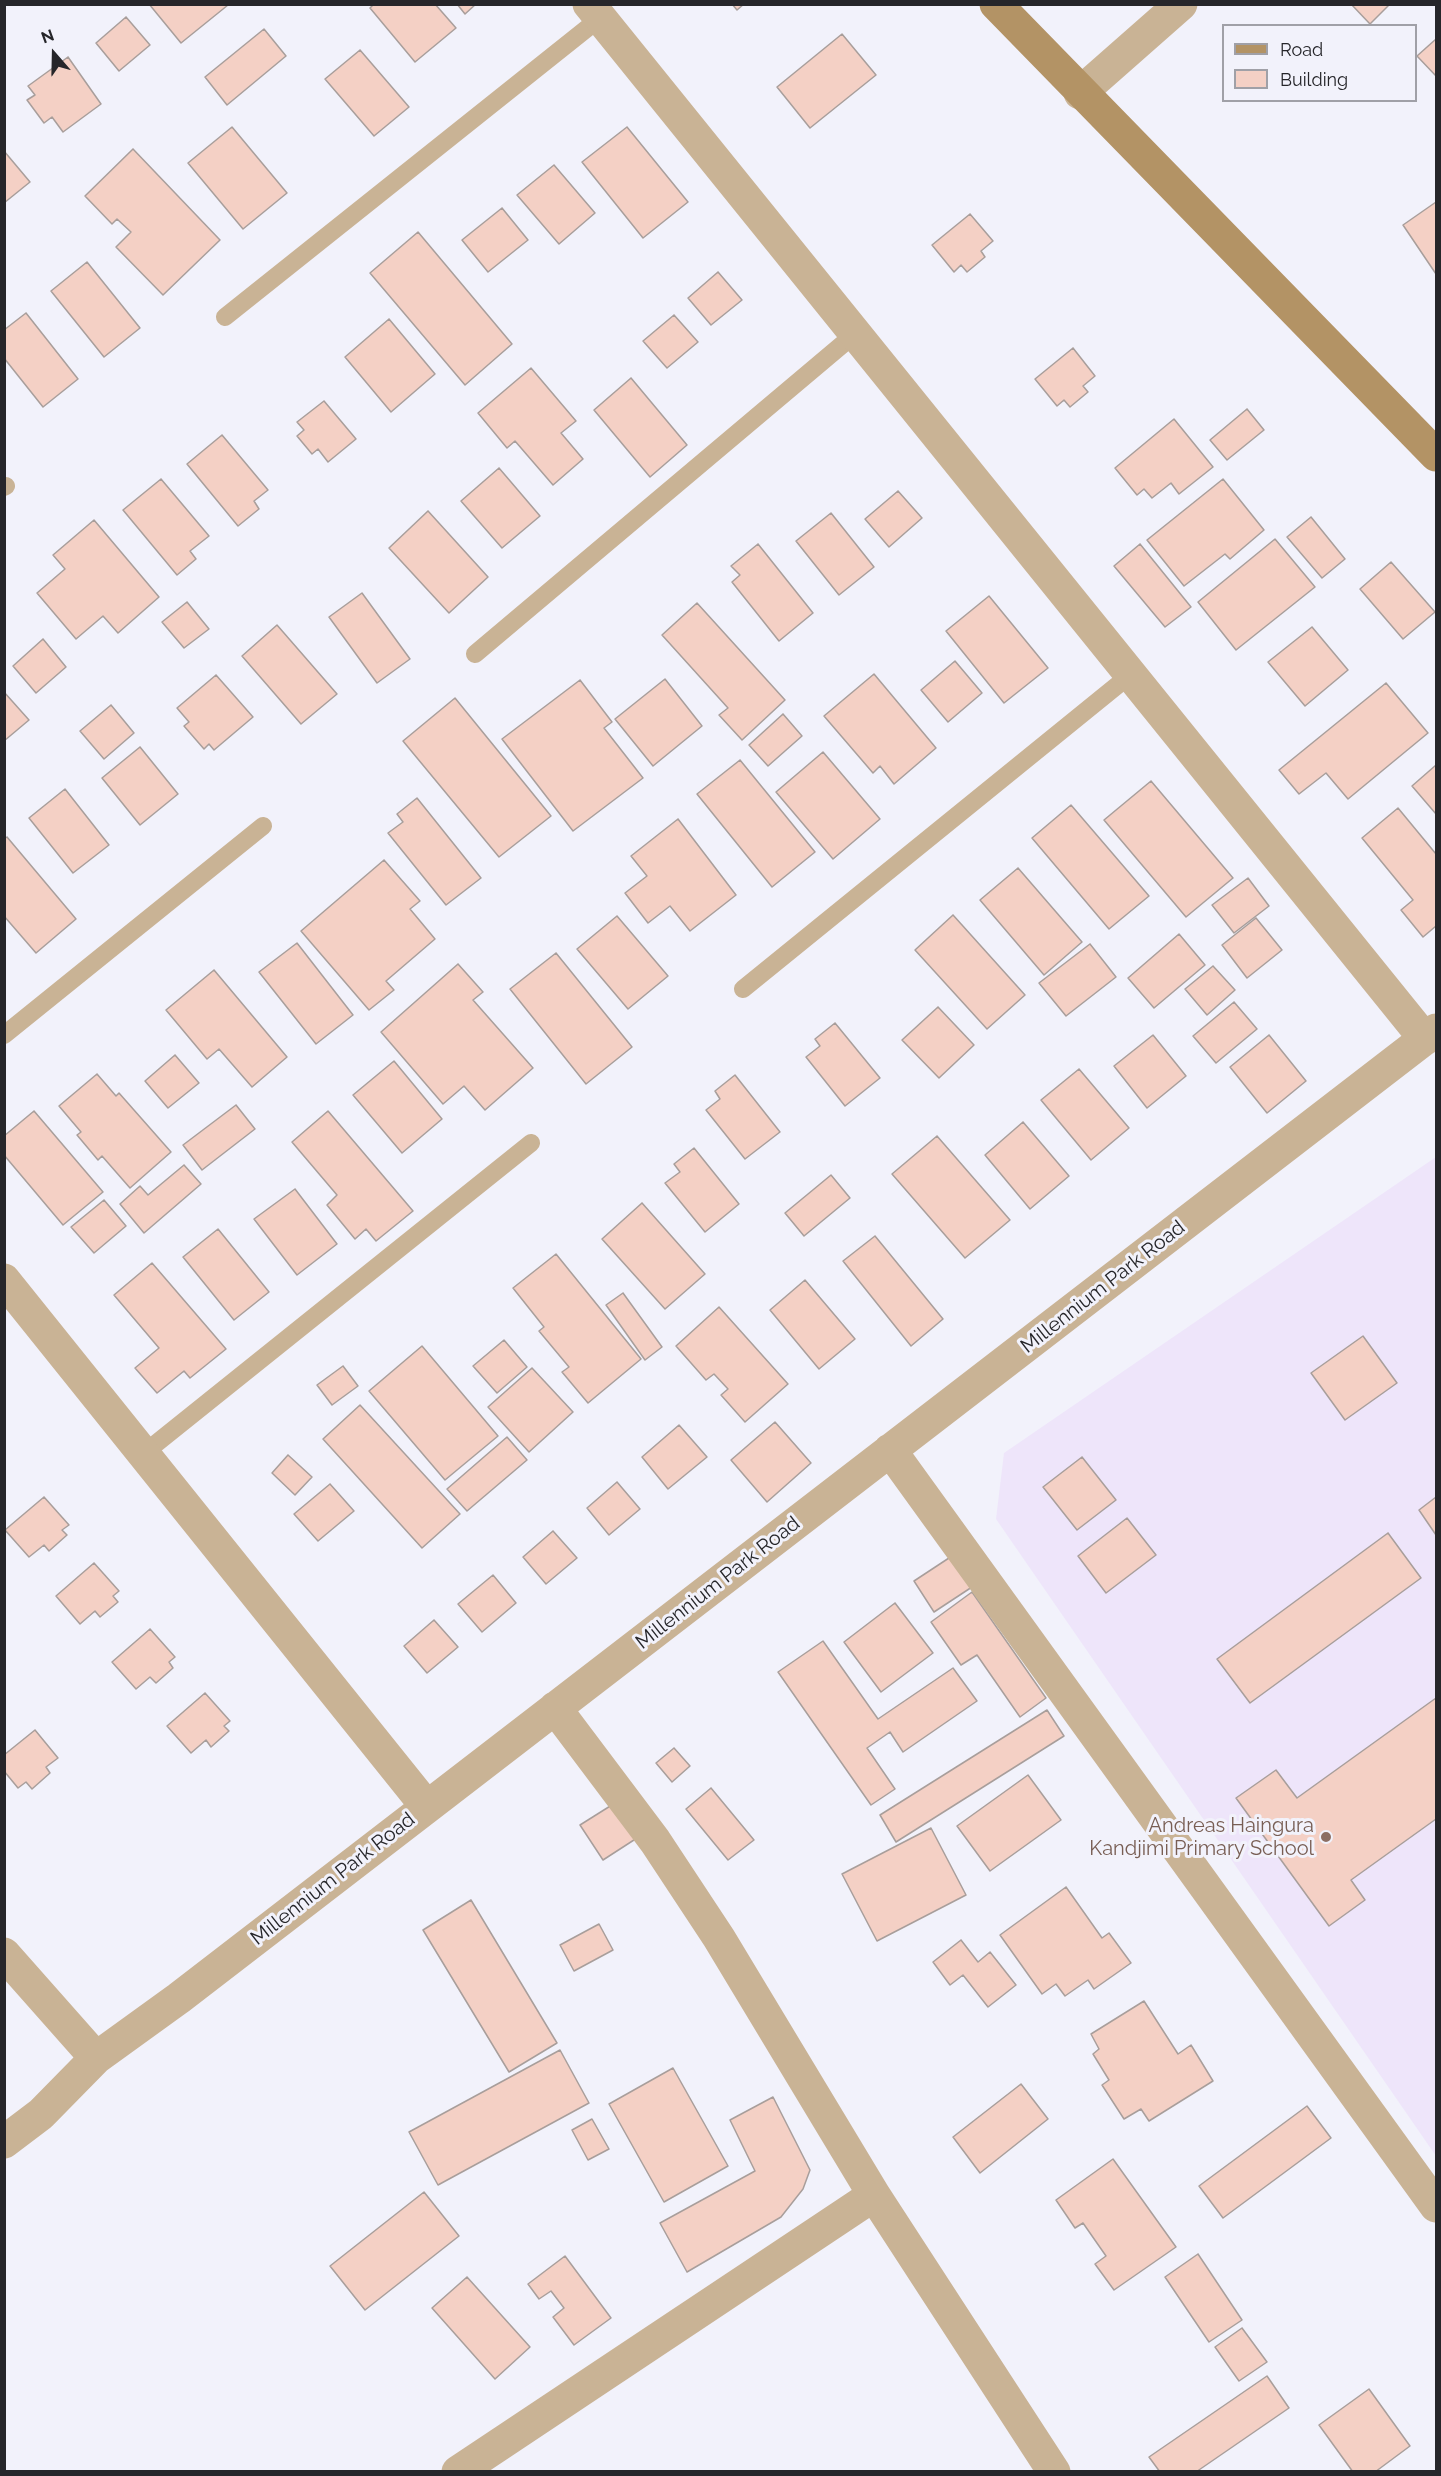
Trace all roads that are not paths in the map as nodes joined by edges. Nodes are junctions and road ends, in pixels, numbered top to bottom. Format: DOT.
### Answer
graph roads {
  1 [pos="996,4"];
  2 [pos="1181,4"];
  3 [pos="594,11"];
  4 [pos="1080,93"];
  5 [pos="225,317"];
  6 [pos="856,333"];
  7 [pos="1437,454"];
  8 [pos="475,654"];
  9 [pos="1130,675"];
  10 [pos="262,826"];
  11 [pos="743,989"];
  12 [pos="1431,1034"];
  13 [pos="4,1035"];
  14 [pos="531,1143"];
  15 [pos="4,1280"];
  16 [pos="890,1450"];
  17 [pos="142,1454"];
  18 [pos="555,1708"];
  19 [pos="427,1807"];
  20 [pos="4,1954"];
  21 [pos="96,2058"];
  22 [pos="4,2142"];
  23 [pos="874,2195"];
  24 [pos="1437,2206"];
  25 [pos="458,2472"];
  26 [pos="1054,2472"];
  1 -- 4 [label="street"];
  2 -- 4 [label="street"];
  3 -- 5 [label="lane"];
  3 -- 6 [label="street"];
  4 -- 7 [label="street"];
  6 -- 8 [label="lane"];
  6 -- 9 [label="street"];
  9 -- 11 [label="lane"];
  9 -- 12 [label="street"];
  10 -- 13 [label="lane"];
  12 -- 16 [label="street, Millennium Park Road"];
  14 -- 17 [label="lane"];
  15 -- 17 [label="street"];
  16 -- 18 [label="street, Millennium Park Road"];
  16 -- 24 [label="street"];
  17 -- 19 [label="street"];
  18 -- 19 [label="street, Millennium Park Road"];
  18 -- 23 [label="street"];
  19 -- 21 [label="street, Millennium Park Road"];
  20 -- 21 [label="street"];
  21 -- 22 [label="street, Millennium Park Road"];
  23 -- 25 [label="street"];
  23 -- 26 [label="street"];
}
